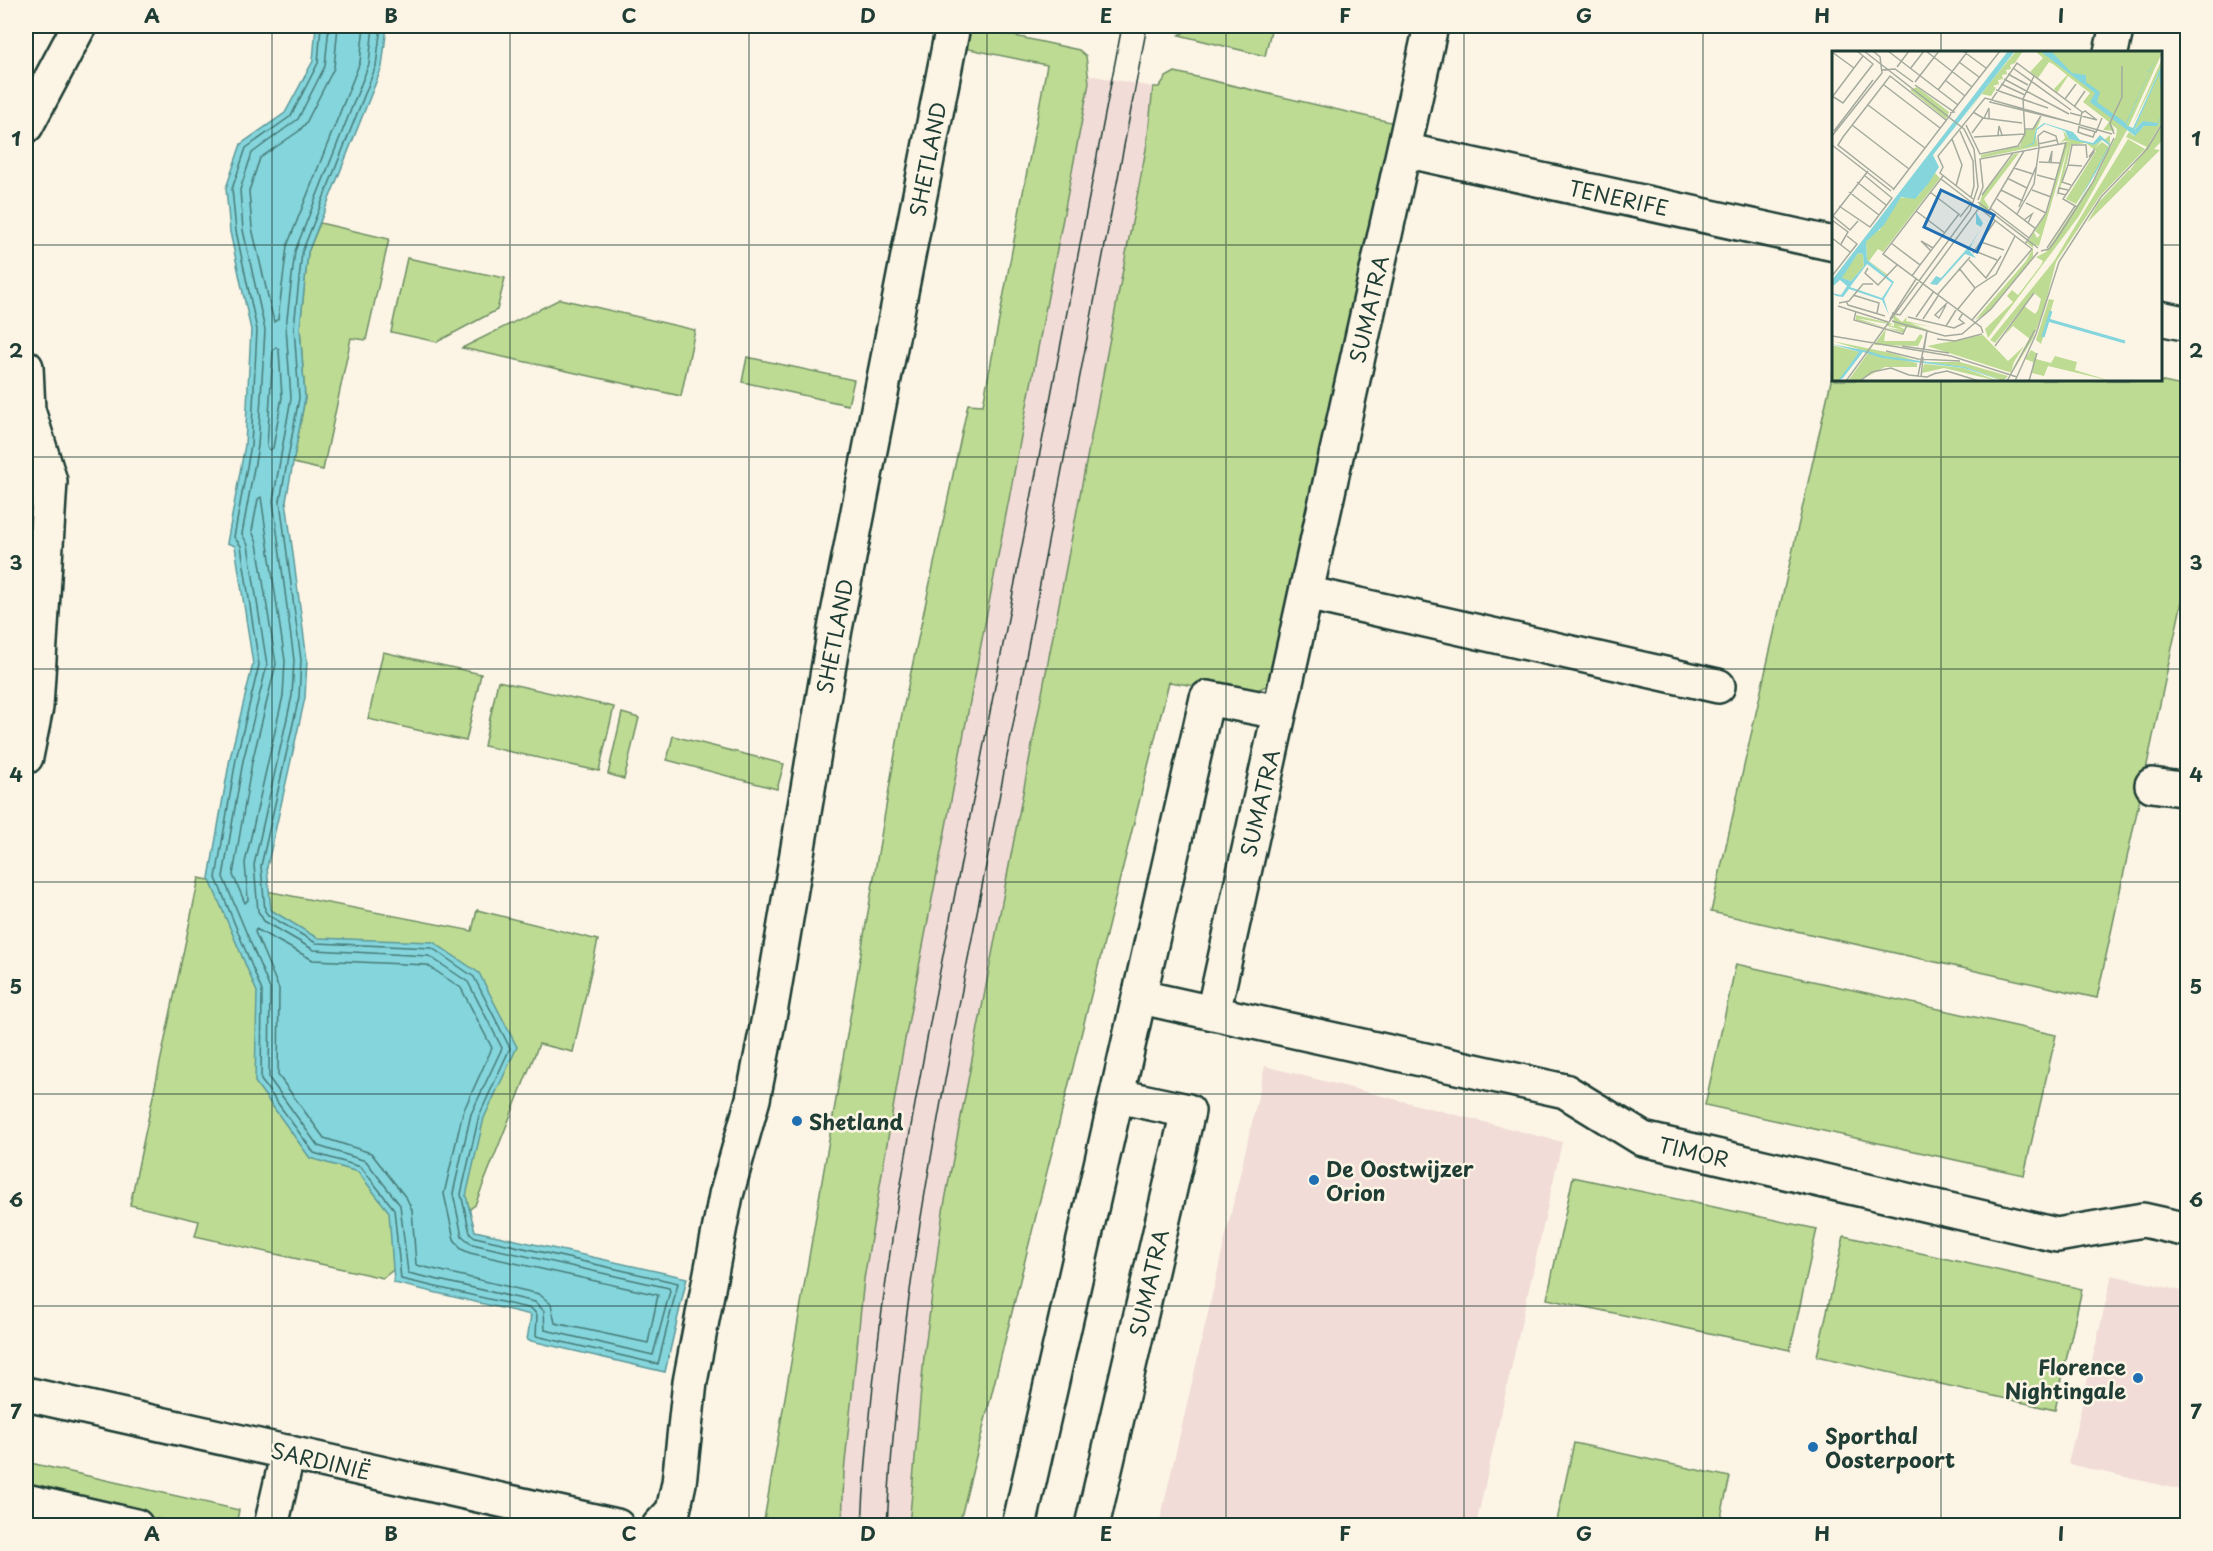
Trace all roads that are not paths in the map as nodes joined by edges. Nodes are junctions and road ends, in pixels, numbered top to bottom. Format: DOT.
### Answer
graph roads {
  1 [pos="79,26"];
  2 [pos="953,26"];
  3 [pos="1431,26"];
  4 [pos="2117,26"];
  5 [pos="2111,51"];
  6 [pos="26,126"];
  7 [pos="1404,150"];
  8 [pos="1832,244"];
  9 [pos="2162,318"];
  10 [pos="2187,324"];
  11 [pos="26,367"];
  12 [pos="27,410"];
  13 [pos="1306,593"];
  14 [pos="1718,686"];
  15 [pos="1279,712"];
  16 [pos="26,757"];
  17 [pos="2152,785"];
  18 [pos="2187,790"];
  19 [pos="1141,997"];
  20 [pos="1213,1013"];
  21 [pos="1118,1096"];
  22 [pos="2187,1230"];
  23 [pos="26,1394"];
  24 [pos="288,1452"];
  25 [pos="26,1501"];
  26 [pos="136,1526"];
  27 [pos="271,1526"];
  28 [pos="617,1526"];
  29 [pos="659,1526"];
  30 [pos="1019,1526"];
  31 [pos="1092,1526"];
  1 -- 6 [label="street"];
  2 -- 29 [label="street, SHETLAND"];
  3 -- 7 [label="street, SUMATRA"];
  4 -- 5 [label="street"];
  7 -- 8 [label="street, TENERIFE"];
  7 -- 13 [label="street, SUMATRA"];
  9 -- 10 [label="street"];
  11 -- 12 [label="street"];
  12 -- 16 [label="street"];
  13 -- 14 [label="street"];
  13 -- 15 [label="street, SUMATRA"];
  15 -- 19 [label="street"];
  15 -- 20 [label="street, SUMATRA"];
  17 -- 18 [label="street"];
  19 -- 20 [label="street, TIMOR"];
  19 -- 21 [label="street"];
  20 -- 22 [label="street, TIMOR"];
  21 -- 30 [label="street"];
  21 -- 31 [label="street, SUMATRA"];
  23 -- 24 [label="street, SARDINIË"];
  24 -- 27 [label="street"];
  24 -- 28 [label="street, SARDINIË"];
  25 -- 26 [label="street"];
}
